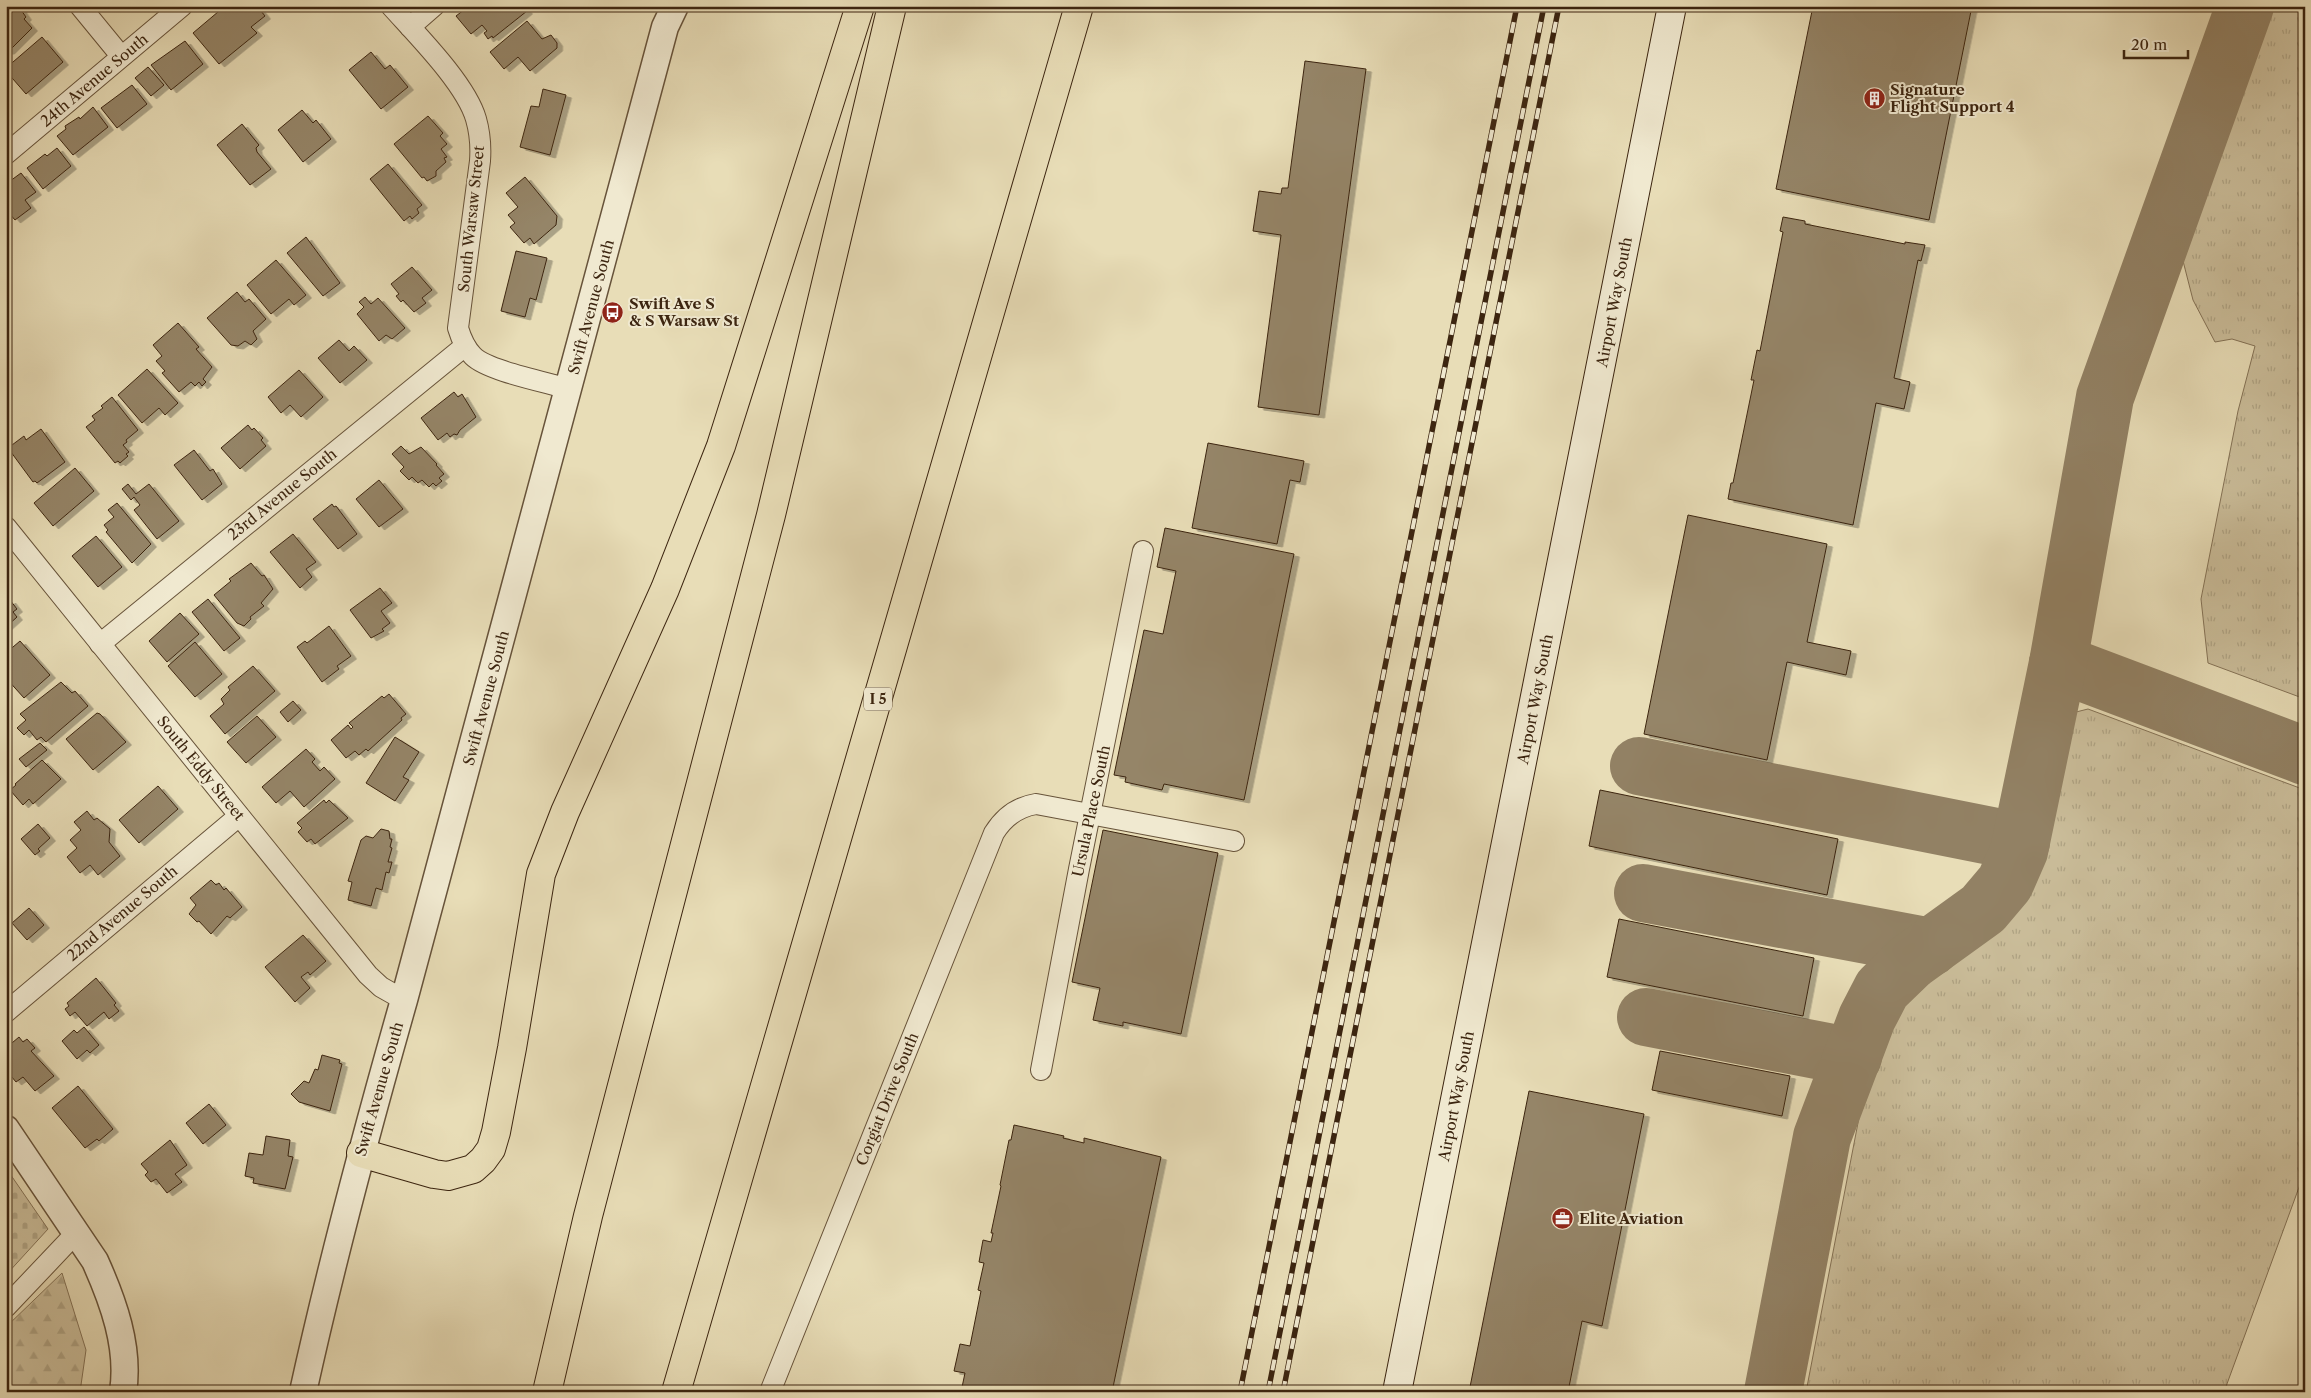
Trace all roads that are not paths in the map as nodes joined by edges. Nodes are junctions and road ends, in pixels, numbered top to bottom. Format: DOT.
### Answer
graph roads {
  1 [pos="80,6"];
  2 [pos="182,6"];
  3 [pos="391,6"];
  4 [pos="434,6"];
  5 [pos="860,6"];
  6 [pos="892,6"];
  7 [pos="1079,6"];
  8 [pos="1672,6"];
  9 [pos="669,13"];
  10 [pos="410,27"];
  11 [pos="121,56"];
  12 [pos="6,154"];
  13 [pos="465,346"];
  14 [pos="569,389"];
  15 [pos="6,527"];
  16 [pos="1143,551"];
  17 [pos="100,644"];
  18 [pos="1090,813"];
  19 [pos="239,816"];
  20 [pos="1234,841"];
  21 [pos="404,1000"];
  22 [pos="6,1012"];
  23 [pos="1041,1070"];
  24 [pos="6,1129"];
  25 [pos="361,1153"];
  26 [pos="76,1233"];
  27 [pos="6,1308"];
  28 [pos="690,1345"];
  29 [pos="122,1392"];
  30 [pos="303,1392"];
  31 [pos="546,1392"];
  32 [pos="676,1392"];
  33 [pos="685,1392"];
  34 [pos="770,1392"];
  35 [pos="1397,1392"];
  1 -- 11 [label="street"];
  2 -- 11 [label="street, 24th Avenue South"];
  3 -- 10 [label="street, South Warsaw Street"];
  4 -- 10 [label="street"];
  5 -- 25 [label="highway"];
  6 -- 31 [label="highway"];
  7 -- 28 [label="highway, I 5"];
  8 -- 35 [label="main road, Airport Way South"];
  9 -- 14 [label="street, Swift Avenue South"];
  10 -- 13 [label="street, South Warsaw Street"];
  11 -- 12 [label="street, 24th Avenue South"];
  13 -- 14 [label="street"];
  13 -- 17 [label="street, 23rd Avenue South"];
  14 -- 21 [label="street, Swift Avenue South"];
  15 -- 17 [label="street, South Eddy Street"];
  16 -- 18 [label="street, Ursula Place South"];
  17 -- 19 [label="street, South Eddy Street"];
  18 -- 20 [label="street"];
  18 -- 23 [label="street, Ursula Place South"];
  18 -- 34 [label="street, Corgiat Drive South"];
  19 -- 21 [label="street, South Eddy Street"];
  19 -- 22 [label="street, 22nd Avenue South"];
  21 -- 25 [label="street, Swift Avenue South"];
  24 -- 26 [label="street"];
  25 -- 30 [label="street, Swift Avenue South"];
  26 -- 27 [label="street"];
  26 -- 29 [label="street"];
  28 -- 32 [label="highway, I 5"];
  28 -- 33 [label="highway"];
}
